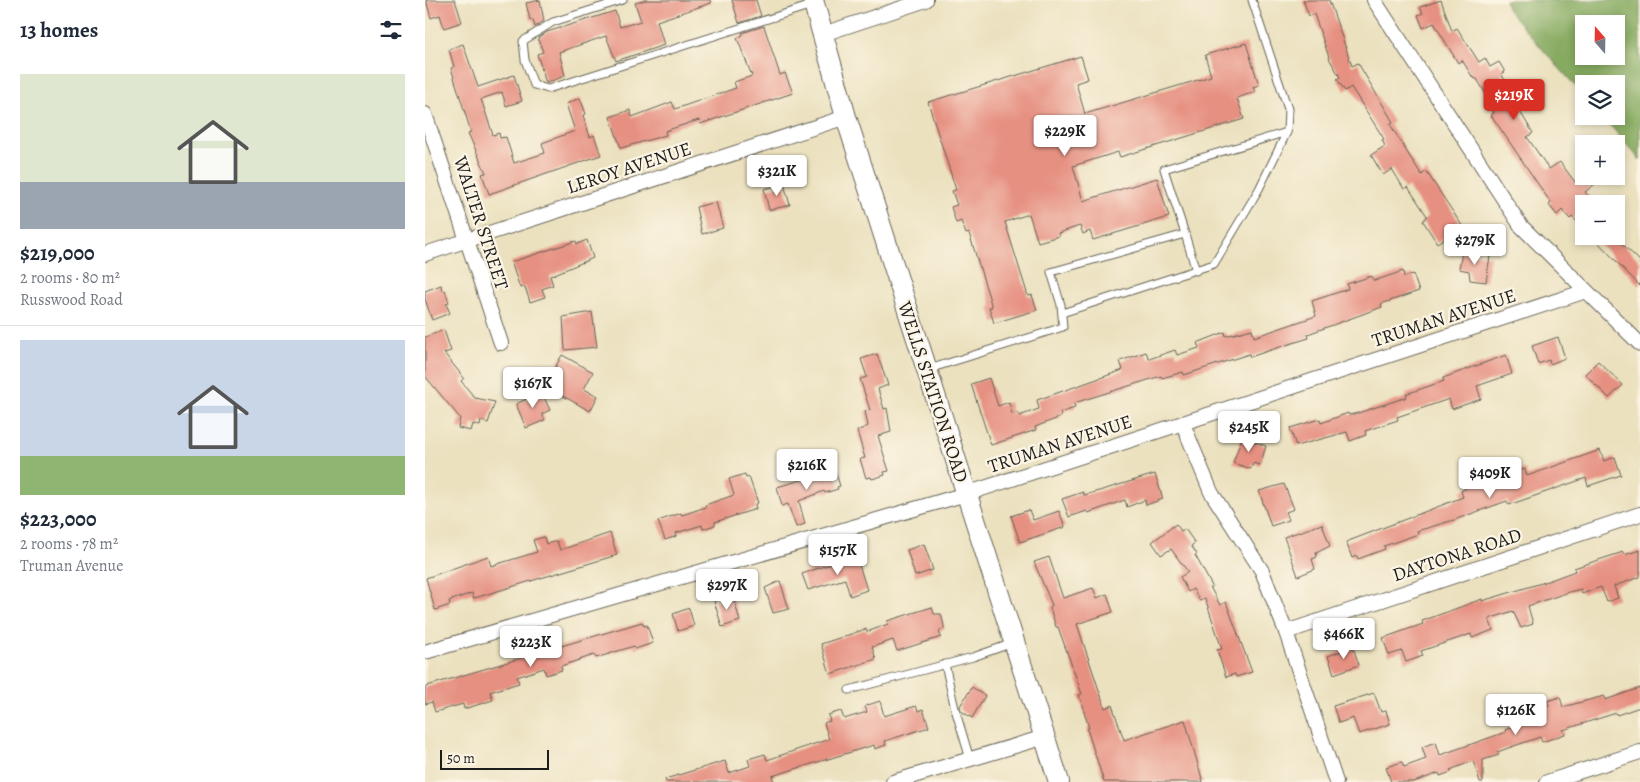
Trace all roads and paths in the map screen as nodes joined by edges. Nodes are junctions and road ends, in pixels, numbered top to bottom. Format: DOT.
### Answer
graph roads {
  1 [pos="623,0"];
  2 [pos="924,0"];
  3 [pos="1252,0"];
  4 [pos="1374,0"];
  5 [pos="814,2"];
  6 [pos="823,34"];
  7 [pos="425,114"];
  8 [pos="846,117"];
  9 [pos="1287,132"];
  10 [pos="1185,234"];
  11 [pos="467,240"];
  12 [pos="425,254"];
  13 [pos="1196,271"];
  14 [pos="1586,291"];
  15 [pos="1062,313"];
  16 [pos="501,343"];
  17 [pos="1640,344"];
  18 [pos="926,370"];
  19 [pos="1183,424"];
  20 [pos="965,494"];
  21 [pos="1640,514"];
  22 [pos="1286,632"];
  23 [pos="1014,642"];
  24 [pos="425,652"];
  25 [pos="945,664"];
  26 [pos="849,690"];
  27 [pos="1045,737"];
  28 [pos="1640,752"];
  29 [pos="969,759"];
  30 [pos="893,782"];
  31 [pos="1059,782"];
  32 [pos="1336,782"];
  33 [pos="1547,782"];
  1 -- 5 [label="lane"];
  2 -- 6 [label="street"];
  3 -- 9 [label="lane"];
  4 -- 14 [label="street"];
  5 -- 6 [label="street, WELLS STATION ROAD"];
  6 -- 8 [label="street, WELLS STATION ROAD"];
  7 -- 11 [label="street, WALTER STREET"];
  8 -- 11 [label="street, LEROY AVENUE"];
  8 -- 18 [label="street, WELLS STATION ROAD"];
  9 -- 10 [label="lane"];
  9 -- 13 [label="lane"];
  10 -- 13 [label="lane"];
  10 -- 15 [label="lane"];
  11 -- 12 [label="street, LEROY AVENUE"];
  11 -- 16 [label="street, WALTER STREET"];
  13 -- 15 [label="lane"];
  14 -- 17 [label="street"];
  14 -- 19 [label="street, TRUMAN AVENUE"];
  15 -- 18 [label="lane"];
  18 -- 20 [label="street, WELLS STATION ROAD"];
  19 -- 20 [label="street, TRUMAN AVENUE"];
  19 -- 22 [label="street"];
  20 -- 23 [label="street, WELLS STATION ROAD"];
  20 -- 24 [label="street, TRUMAN AVENUE"];
  21 -- 22 [label="street, DAYTONA ROAD"];
  22 -- 32 [label="street"];
  23 -- 25 [label="lane"];
  23 -- 27 [label="street, WELLS STATION ROAD"];
  25 -- 26 [label="lane"];
  25 -- 29 [label="lane"];
  27 -- 29 [label="street"];
  27 -- 31 [label="street, WELLS STATION ROAD"];
  28 -- 33 [label="street"];
  29 -- 30 [label="street"];
}
